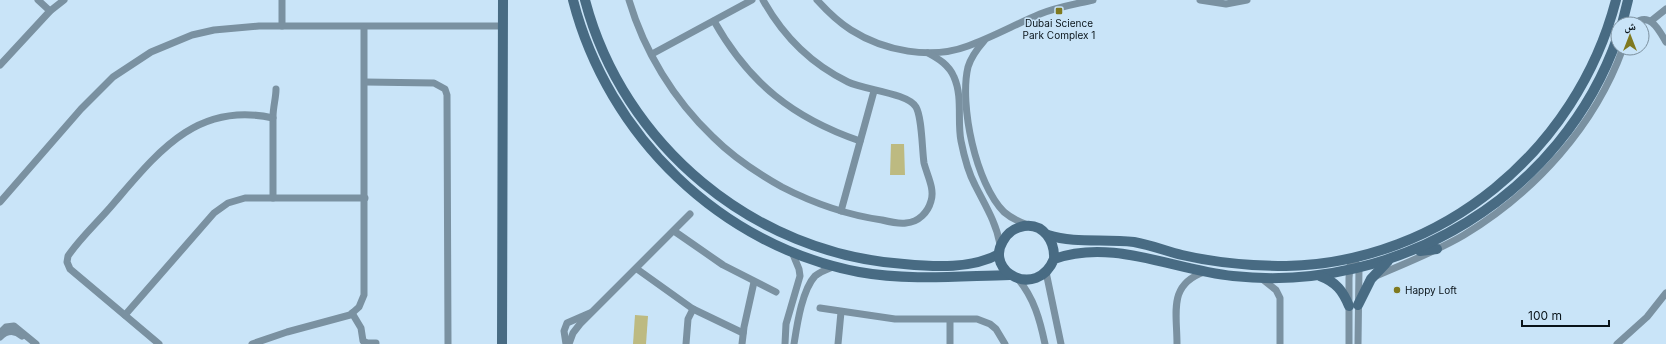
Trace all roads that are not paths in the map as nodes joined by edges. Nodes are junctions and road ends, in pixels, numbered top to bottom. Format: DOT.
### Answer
graph roads {
  1 [pos="38,0"];
  2 [pos="64,0"];
  3 [pos="282,0"];
  4 [pos="503,0"];
  5 [pos="573,0"];
  6 [pos="585,0"];
  7 [pos="629,0"];
  8 [pos="752,0"];
  9 [pos="763,0"];
  10 [pos="817,0"];
  11 [pos="1093,0"];
  12 [pos="1200,0"];
  13 [pos="1247,0"];
  14 [pos="1616,0"];
  15 [pos="1628,0"];
  16 [pos="1666,9"];
  17 [pos="50,12"];
  18 [pos="1624,16"];
  19 [pos="714,21"];
  20 [pos="1652,21"];
  21 [pos="282,26"];
  22 [pos="503,26"];
  23 [pos="364,27"];
  24 [pos="986,38"];
  25 [pos="1666,42"];
  26 [pos="927,53"];
  27 [pos="652,54"];
  28 [pos="1610,55"];
  29 [pos="1611,56"];
  30 [pos="1620,56"];
  31 [pos="1616,64"];
  32 [pos="0,65"];
  33 [pos="365,82"];
  34 [pos="276,89"];
  35 [pos="874,91"];
  36 [pos="273,118"];
  37 [pos="860,141"];
  38 [pos="273,198"];
  39 [pos="364,198"];
  40 [pos="0,202"];
  41 [pos="841,211"];
  42 [pos="690,214"];
  43 [pos="1028,225"];
  44 [pos="674,231"];
  45 [pos="1048,235"];
  46 [pos="1000,249"];
  47 [pos="1437,249"];
  48 [pos="1412,251"];
  49 [pos="792,252"];
  50 [pos="1054,259"];
  51 [pos="1390,259"];
  52 [pos="1354,263"];
  53 [pos="835,266"];
  54 [pos="637,269"];
  55 [pos="1046,272"];
  56 [pos="1206,272"];
  57 [pos="1320,276"];
  58 [pos="1014,277"];
  59 [pos="1261,278"];
  60 [pos="1371,279"];
  61 [pos="754,282"];
  62 [pos="776,292"];
  63 [pos="1666,293"];
  64 [pos="1354,306"];
  65 [pos="820,308"];
  66 [pos="693,309"];
  67 [pos="593,312"];
  68 [pos="841,312"];
  69 [pos="352,314"];
  70 [pos="125,315"];
  71 [pos="950,320"];
  72 [pos="785,330"];
  73 [pos="796,331"];
  74 [pos="0,333"];
  75 [pos="743,333"];
  76 [pos="0,337"];
  77 [pos="376,343"];
  78 [pos="795,343"];
  79 [pos="31,344"];
  80 [pos="36,344"];
  81 [pos="159,344"];
  82 [pos="252,344"];
  83 [pos="448,344"];
  84 [pos="502,344"];
  85 [pos="567,344"];
  86 [pos="686,344"];
  87 [pos="742,344"];
  88 [pos="785,344"];
  89 [pos="838,344"];
  90 [pos="950,344"];
  91 [pos="1005,344"];
  92 [pos="1045,344"];
  93 [pos="1061,344"];
  94 [pos="1177,344"];
  95 [pos="1280,344"];
  96 [pos="1349,344"];
  97 [pos="1358,344"];
  98 [pos="1616,344"];
  1 -- 17 [label="street"];
  2 -- 17 [label="street"];
  3 -- 21 [label="street"];
  4 -- 22 [label="street"];
  5 -- 49 [label="street"];
  6 -- 46 [label="street"];
  7 -- 27 [label="street"];
  8 -- 19 [label="street"];
  9 -- 35 [label="street"];
  10 -- 26 [label="street"];
  11 -- 24 [label="street"];
  12 -- 13 [label="street"];
  14 -- 52 [label="street"];
  15 -- 18 [label="street"];
  16 -- 20 [label="street"];
  17 -- 32 [label="street"];
  19 -- 27 [label="street"];
  19 -- 37 [label="street"];
  20 -- 25 [label="street"];
  21 -- 23 [label="street"];
  21 -- 40 [label="street"];
  22 -- 23 [label="street"];
  22 -- 84 [label="street"];
  23 -- 33 [label="street"];
  24 -- 26 [label="street"];
  24 -- 43 [label="street"];
  26 -- 46 [label="street"];
  27 -- 41 [label="street"];
  28 -- 48 [label="street"];
  29 -- 31 [label="street"];
  30 -- 31 [label="street"];
  31 -- 47 [label="street"];
  33 -- 39 [label="street"];
  33 -- 83 [label="street"];
  34 -- 36 [label="street"];
  35 -- 37 [label="street"];
  35 -- 41 [label="street"];
  36 -- 38 [label="street"];
  36 -- 70 [label="street"];
  37 -- 41 [label="street"];
  38 -- 39 [label="street"];
  38 -- 70 [label="street"];
  39 -- 69 [label="street"];
  42 -- 44 [label="street"];
  43 -- 45 [label="street"];
  43 -- 46 [label="street"];
  44 -- 54 [label="street"];
  44 -- 61 [label="street"];
  45 -- 50 [label="street"];
  45 -- 52 [label="street"];
  46 -- 58 [label="street"];
  47 -- 48 [label="street"];
  47 -- 60 [label="street"];
  48 -- 51 [label="street"];
  49 -- 53 [label="street"];
  49 -- 72 [label="street"];
  50 -- 55 [label="street"];
  50 -- 56 [label="street"];
  51 -- 52 [label="street"];
  51 -- 60 [label="street"];
  52 -- 57 [label="street"];
  52 -- 64 [label="street"];
  52 -- 64 [label="street"];
  53 -- 58 [label="street"];
  53 -- 73 [label="street"];
  54 -- 66 [label="street"];
  54 -- 67 [label="street"];
  55 -- 58 [label="street"];
  55 -- 93 [label="street"];
  56 -- 59 [label="street"];
  56 -- 94 [label="street"];
  57 -- 59 [label="street"];
  57 -- 64 [label="street"];
  58 -- 92 [label="street"];
  59 -- 95 [label="street"];
  60 -- 64 [label="street"];
  61 -- 62 [label="street"];
  61 -- 75 [label="street"];
  63 -- 98 [label="street"];
  64 -- 96 [label="street"];
  64 -- 97 [label="street"];
  65 -- 68 [label="street"];
  66 -- 75 [label="street"];
  66 -- 86 [label="street"];
  67 -- 85 [label="street"];
  67 -- 85 [label="street"];
  68 -- 71 [label="street"];
  68 -- 89 [label="street"];
  69 -- 77 [label="street"];
  69 -- 82 [label="street"];
  70 -- 81 [label="street"];
  71 -- 90 [label="street"];
  71 -- 91 [label="street"];
  72 -- 73 [label="street"];
  72 -- 88 [label="street"];
  73 -- 78 [label="street"];
  74 -- 80 [label="street"];
  75 -- 87 [label="street"];
  76 -- 79 [label="street"];
}
